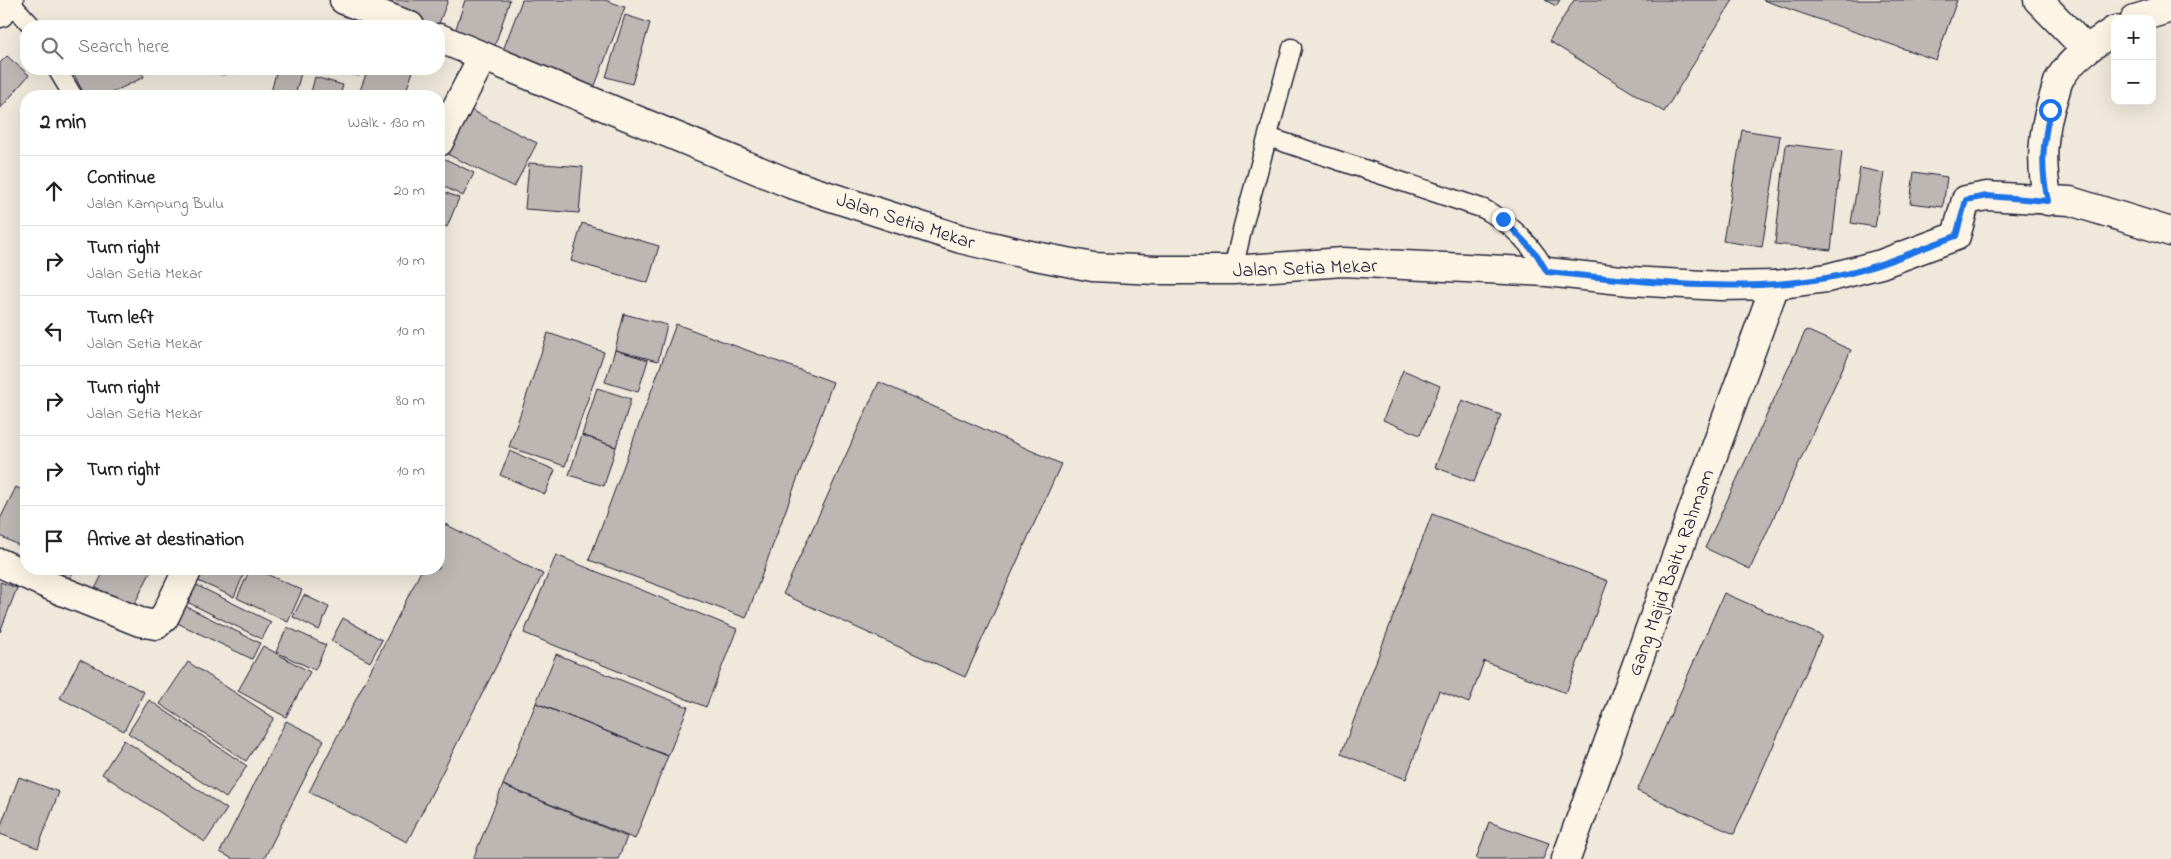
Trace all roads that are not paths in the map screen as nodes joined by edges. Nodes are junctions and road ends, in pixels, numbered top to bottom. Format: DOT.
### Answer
graph roads {
  1 [pos="344,0"];
  2 [pos="2038,0"];
  3 [pos="2142,0"];
  4 [pos="6,5"];
  5 [pos="2171,8"];
  6 [pos="2133,15"];
  7 [pos="2148,15"];
  8 [pos="25,20"];
  9 [pos="395,20"];
  10 [pos="2111,33"];
  11 [pos="445,40"];
  12 [pos="1292,48"];
  13 [pos="2086,49"];
  14 [pos="483,56"];
  15 [pos="61,75"];
  16 [pos="69,90"];
  17 [pos="445,130"];
  18 [pos="1268,137"];
  19 [pos="2048,201"];
  20 [pos="2171,232"];
  21 [pos="1233,270"];
  22 [pos="1547,272"];
  23 [pos="1775,285"];
  24 [pos="0,564"];
  25 [pos="20,573"];
  26 [pos="26,575"];
  27 [pos="185,575"];
  28 [pos="1566,859"];
  1 -- 9 [label="street"];
  2 -- 13 [label="street"];
  3 -- 6 [label="lane"];
  4 -- 8 [label="lane"];
  5 -- 7 [label="street"];
  10 -- 13 [label="street"];
  11 -- 14 [label="street, Jalan Setia Mekar"];
  12 -- 18 [label="lane"];
  13 -- 19 [label="street"];
  14 -- 17 [label="street"];
  14 -- 21 [label="street, Jalan Setia Mekar"];
  15 -- 16 [label="lane"];
  18 -- 21 [label="lane"];
  18 -- 22 [label="lane"];
  19 -- 20 [label="street, Jalan Setia Mekar"];
  19 -- 23 [label="street, Jalan Setia Mekar"];
  21 -- 22 [label="street, Jalan Setia Mekar"];
  22 -- 23 [label="street, Jalan Setia Mekar"];
  23 -- 28 [label="street, Gang Majid Baitu Rahmam"];
  24 -- 25 [label="street"];
  26 -- 27 [label="street"];
}
